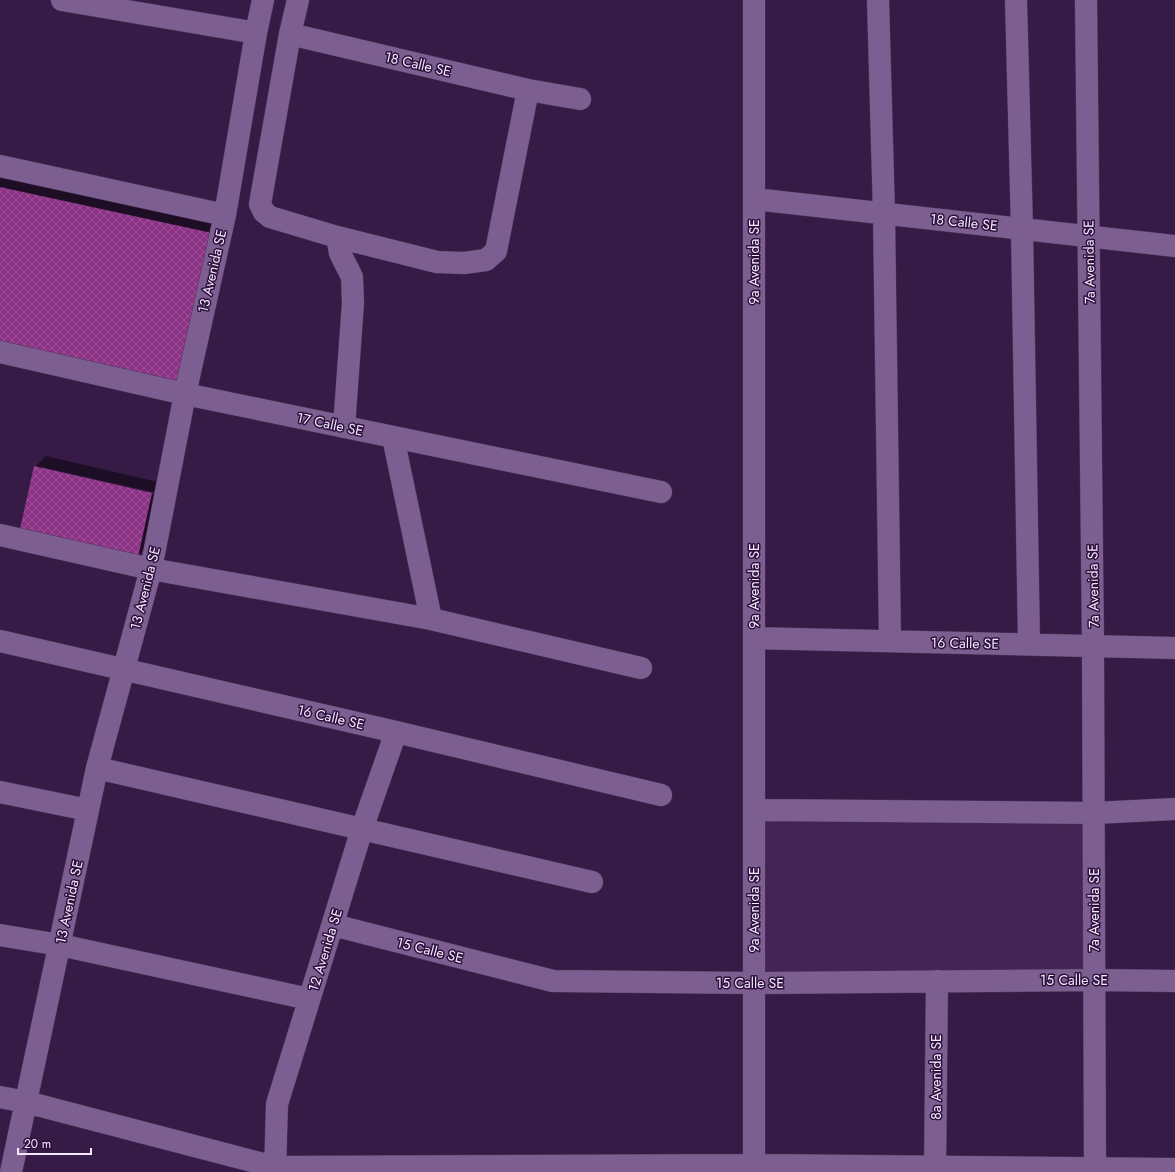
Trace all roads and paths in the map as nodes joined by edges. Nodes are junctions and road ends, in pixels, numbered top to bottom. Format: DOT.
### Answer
graph roads {
  1 [pos="62,0"];
  2 [pos="263,0"];
  3 [pos="298,0"];
  4 [pos="754,0"];
  5 [pos="878,0"];
  6 [pos="1016,0"];
  7 [pos="1086,0"];
  8 [pos="256,33"];
  9 [pos="290,34"];
  10 [pos="528,90"];
  11 [pos="580,99"];
  12 [pos="0,166"];
  13 [pos="754,199"];
  14 [pos="225,214"];
  15 [pos="884,214"];
  16 [pos="1022,229"];
  17 [pos="337,236"];
  18 [pos="1088,236"];
  19 [pos="1175,246"];
  20 [pos="0,352"];
  21 [pos="185,394"];
  22 [pos="344,427"];
  23 [pos="393,437"];
  24 [pos="661,492"];
  25 [pos="0,535"];
  26 [pos="151,569"];
  27 [pos="431,619"];
  28 [pos="754,638"];
  29 [pos="0,641"];
  30 [pos="890,641"];
  31 [pos="1029,644"];
  32 [pos="1093,646"];
  33 [pos="1175,648"];
  34 [pos="641,668"];
  35 [pos="125,669"];
  36 [pos="396,732"];
  37 [pos="97,768"];
  38 [pos="0,792"];
  39 [pos="661,795"];
  40 [pos="88,810"];
  41 [pos="754,810"];
  42 [pos="1175,810"];
  43 [pos="1094,813"];
  44 [pos="362,829"];
  45 [pos="592,882"];
  46 [pos="333,925"];
  47 [pos="0,935"];
  48 [pos="60,945"];
  49 [pos="1095,980"];
  50 [pos="936,981"];
  51 [pos="1175,981"];
  52 [pos="754,983"];
  53 [pos="309,999"];
  54 [pos="0,1097"];
  55 [pos="26,1102"];
  56 [pos="755,1168"];
  57 [pos="935,1169"];
  58 [pos="1175,1169"];
  59 [pos="275,1170"];
  60 [pos="1095,1170"];
  61 [pos="11,1172"];
  1 -- 8 [label="street"];
  2 -- 8 [label="street, 13 Avenida SE"];
  3 -- 9 [label="street"];
  4 -- 13 [label="street, 9a Avenida SE"];
  5 -- 15 [label="street"];
  6 -- 16 [label="street"];
  7 -- 18 [label="street, 7a Avenida SE"];
  8 -- 14 [label="street, 13 Avenida SE"];
  9 -- 10 [label="street, 18 Calle SE"];
  9 -- 17 [label="street"];
  10 -- 11 [label="street, 18 Calle SE"];
  10 -- 17 [label="street"];
  12 -- 14 [label="street"];
  13 -- 15 [label="street, 18 Calle SE"];
  13 -- 28 [label="street, 9a Avenida SE"];
  14 -- 21 [label="street, 13 Avenida SE"];
  15 -- 16 [label="street, 18 Calle SE"];
  15 -- 30 [label="street"];
  16 -- 18 [label="street, 18 Calle SE"];
  16 -- 31 [label="street"];
  17 -- 22 [label="street"];
  18 -- 19 [label="street, 18 Calle SE"];
  18 -- 32 [label="street, 7a Avenida SE"];
  20 -- 21 [label="street, 17 Calle SE"];
  21 -- 22 [label="street, 17 Calle SE"];
  21 -- 26 [label="street, 13 Avenida SE"];
  22 -- 23 [label="street, 17 Calle SE"];
  23 -- 24 [label="street, 17 Calle SE"];
  23 -- 27 [label="street"];
  25 -- 26 [label="street"];
  26 -- 27 [label="street"];
  26 -- 35 [label="street, 13 Avenida SE"];
  27 -- 34 [label="street"];
  28 -- 30 [label="street, 16 Calle SE"];
  28 -- 41 [label="street, 9a Avenida SE"];
  29 -- 35 [label="street, 16 Calle SE"];
  30 -- 31 [label="street, 16 Calle SE"];
  31 -- 32 [label="street, 16 Calle SE"];
  32 -- 33 [label="street, 16 Calle SE"];
  32 -- 43 [label="street, 7a Avenida SE"];
  35 -- 36 [label="street, 16 Calle SE"];
  35 -- 37 [label="street, 13 Avenida SE"];
  36 -- 39 [label="street, 16 Calle SE"];
  36 -- 44 [label="street, 12 Avenida SE"];
  37 -- 40 [label="street, 13 Avenida SE"];
  37 -- 44 [label="street"];
  38 -- 40 [label="street"];
  40 -- 48 [label="street, 13 Avenida SE"];
  41 -- 43 [label="street"];
  41 -- 52 [label="street, 9a Avenida SE"];
  42 -- 43 [label="street"];
  43 -- 49 [label="street, 7a Avenida SE"];
  44 -- 45 [label="street"];
  44 -- 46 [label="street, 12 Avenida SE"];
  46 -- 52 [label="street, 15 Calle SE"];
  46 -- 53 [label="street, 12 Avenida SE"];
  47 -- 48 [label="street"];
  48 -- 53 [label="street"];
  48 -- 55 [label="street, 13 Avenida SE"];
  49 -- 50 [label="street, 15 Calle SE"];
  49 -- 51 [label="street, 15 Calle SE"];
  49 -- 60 [label="street, 7a Avenida SE"];
  50 -- 52 [label="street, 15 Calle SE"];
  50 -- 57 [label="street, 8a Avenida SE"];
  52 -- 56 [label="street, 9a Avenida SE"];
  53 -- 59 [label="street, 12 Avenida SE"];
  54 -- 55 [label="street"];
  55 -- 59 [label="street"];
  55 -- 61 [label="street, 13 Avenida SE"];
  56 -- 57 [label="street"];
  56 -- 59 [label="street"];
  57 -- 60 [label="street"];
  58 -- 60 [label="street"];
}
